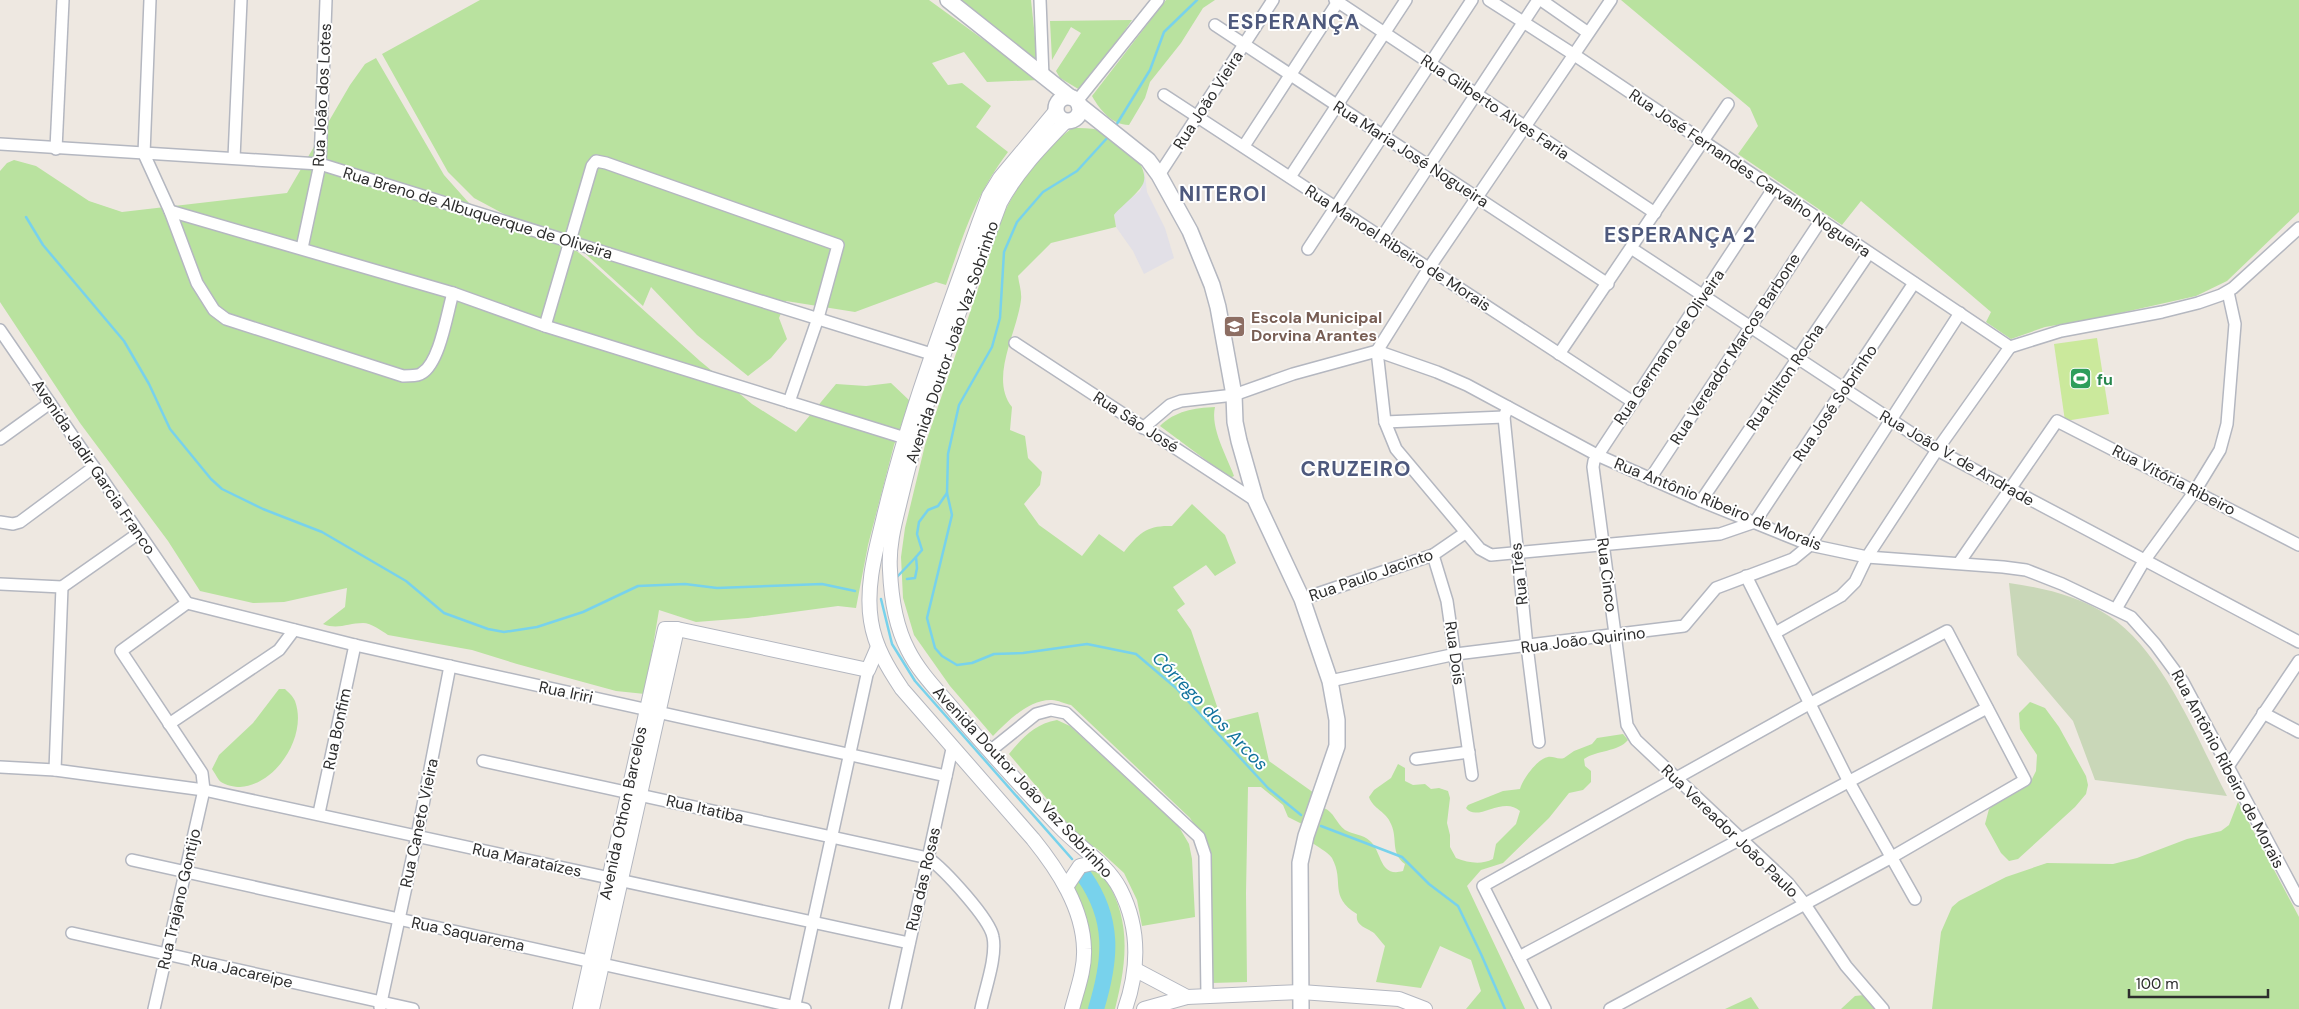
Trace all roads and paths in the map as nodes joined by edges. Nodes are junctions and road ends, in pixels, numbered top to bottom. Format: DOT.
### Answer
graph roads {
  1 [pos="63,0"];
  2 [pos="150,0"];
  3 [pos="241,0"];
  4 [pos="326,0"];
  5 [pos="1040,0"];
  6 [pos="1158,0"];
  7 [pos="1273,0"];
  8 [pos="1406,0"];
  9 [pos="1472,0"];
  10 [pos="1489,0"];
  11 [pos="1539,0"];
  12 [pos="1611,0"];
  13 [pos="1337,1"];
  14 [pos="954,2"];
  15 [pos="1522,22"];
  16 [pos="1215,25"];
  17 [pos="1587,32"];
  18 [pos="1384,33"];
  19 [pos="1244,44"];
  20 [pos="1573,54"];
  21 [pos="1431,64"];
  22 [pos="1290,74"];
  23 [pos="1044,78"];
  24 [pos="1476,93"];
  25 [pos="1164,95"];
  26 [pos="1076,101"];
  27 [pos="1728,104"];
  28 [pos="1336,105"];
  29 [pos="1062,115"];
  30 [pos="1197,117"];
  31 [pos="1107,127"];
  32 [pos="1525,127"];
  33 [pos="1382,135"];
  34 [pos="1703,143"];
  35 [pos="0,144"];
  36 [pos="1244,146"];
  37 [pos="56,149"];
  38 [pos="144,154"];
  39 [pos="234,158"];
  40 [pos="320,164"];
  41 [pos="1429,166"];
  42 [pos="1159,175"];
  43 [pos="1290,177"];
  44 [pos="1773,189"];
  45 [pos="1477,197"];
  46 [pos="1336,206"];
  47 [pos="170,211"];
  48 [pos="1655,213"];
  49 [pos="1821,220"];
  50 [pos="2299,228"];
  51 [pos="1382,237"];
  52 [pos="570,242"];
  53 [pos="302,248"];
  54 [pos="1631,248"];
  55 [pos="1308,249"];
  56 [pos="1869,253"];
  57 [pos="1429,268"];
  58 [pos="1914,283"];
  59 [pos="1608,284"];
  60 [pos="2228,292"];
  61 [pos="453,293"];
  62 [pos="1703,296"];
  63 [pos="1960,313"];
  64 [pos="818,318"];
  65 [pos="545,326"];
  66 [pos="1751,327"];
  67 [pos="2,338"];
  68 [pos="1015,343"];
  69 [pos="2010,347"];
  70 [pos="1377,351"];
  71 [pos="1559,354"];
  72 [pos="938,356"];
  73 [pos="1798,359"];
  74 [pos="1844,390"];
  75 [pos="1234,395"];
  76 [pos="789,402"];
  77 [pos="1633,402"];
  78 [pos="50,403"];
  79 [pos="1506,412"];
  80 [pos="1385,422"];
  81 [pos="1891,422"];
  82 [pos="1144,428"];
  83 [pos="905,438"];
  84 [pos="0,439"];
  85 [pos="1937,450"];
  86 [pos="1597,455"];
  87 [pos="94,467"];
  88 [pos="1650,479"];
  89 [pos="2010,489"];
  90 [pos="2195,491"];
  91 [pos="1256,501"];
  92 [pos="1701,501"];
  93 [pos="0,522"];
  94 [pos="1756,522"];
  95 [pos="139,533"];
  96 [pos="1464,533"];
  97 [pos="1603,544"];
  98 [pos="1810,545"];
  99 [pos="2299,545"];
  100 [pos="1517,552"];
  101 [pos="1433,556"];
  102 [pos="1868,557"];
  103 [pos="2144,561"];
  104 [pos="1959,563"];
  105 [pos="1746,576"];
  106 [pos="0,584"];
  107 [pos="62,587"];
  108 [pos="869,599"];
  109 [pos="895,599"];
  110 [pos="1302,599"];
  111 [pos="187,603"];
  112 [pos="2116,609"];
  113 [pos="294,630"];
  114 [pos="1774,633"];
  115 [pos="1614,636"];
  116 [pos="2299,642"];
  117 [pos="355,645"];
  118 [pos="1527,646"];
  119 [pos="878,647"];
  120 [pos="1456,654"];
  121 [pos="2299,661"];
  122 [pos="450,666"];
  123 [pos="868,670"];
  124 [pos="1330,681"];
  125 [pos="1809,704"];
  126 [pos="1988,708"];
  127 [pos="652,711"];
  128 [pos="2263,713"];
  129 [pos="169,724"];
  130 [pos="1627,725"];
  131 [pos="2299,732"];
  132 [pos="1539,742"];
  133 [pos="952,749"];
  134 [pos="990,751"];
  135 [pos="1468,752"];
  136 [pos="850,755"];
  137 [pos="1416,758"];
  138 [pos="482,761"];
  139 [pos="0,767"];
  140 [pos="2227,768"];
  141 [pos="55,770"];
  142 [pos="1472,775"];
  143 [pos="946,776"];
  144 [pos="1677,779"];
  145 [pos="1849,782"];
  146 [pos="204,790"];
  147 [pos="634,793"];
  148 [pos="319,813"];
  149 [pos="417,836"];
  150 [pos="832,838"];
  151 [pos="1741,840"];
  152 [pos="1892,857"];
  153 [pos="928,858"];
  154 [pos="132,860"];
  155 [pos="1102,866"];
  156 [pos="185,872"];
  157 [pos="615,879"];
  158 [pos="1066,887"];
  159 [pos="1915,898"];
  160 [pos="2299,900"];
  161 [pos="1804,903"];
  162 [pos="399,919"];
  163 [pos="813,922"];
  164 [pos="72,933"];
  165 [pos="909,943"];
  166 [pos="166,954"];
  167 [pos="1519,957"];
  168 [pos="596,963"];
  169 [pos="1136,970"];
  170 [pos="1301,992"];
  171 [pos="1207,996"];
  172 [pos="1187,997"];
  173 [pos="380,1005"];
  174 [pos="798,1008"];
  175 [pos="154,1009"];
  176 [pos="413,1009"];
  177 [pos="580,1009"];
  178 [pos="592,1009"];
  179 [pos="894,1009"];
  180 [pos="981,1009"];
  181 [pos="1072,1009"];
  182 [pos="1125,1009"];
  183 [pos="1144,1009"];
  184 [pos="1301,1009"];
  185 [pos="1425,1009"];
  186 [pos="1545,1009"];
  187 [pos="1610,1009"];
  188 [pos="1883,1009"];
  1 -- 37 [label="street"];
  2 -- 38 [label="street"];
  3 -- 39 [label="street"];
  4 -- 40 [label="street, Rua João dos Lotes"];
  5 -- 23 [label="street"];
  6 -- 26 [label="street"];
  7 -- 19 [label="street, Rua João Vieira"];
  8 -- 18 [label="street"];
  9 -- 21 [label="street"];
  10 -- 15 [label="street, Rua José Fernandes Carvalho Nogueira"];
  11 -- 15 [label="street"];
  11 -- 17 [label="street"];
  12 -- 17 [label="street"];
  13 -- 18 [label="street, Rua Gilberto Alves Faria"];
  13 -- 22 [label="street"];
  14 -- 23 [label="main road"];
  15 -- 20 [label="street, Rua José Fernandes Carvalho Nogueira"];
  15 -- 24 [label="street"];
  16 -- 19 [label="street, Rua Maria José Nogueira"];
  17 -- 20 [label="street"];
  18 -- 21 [label="street, Rua Gilberto Alves Faria"];
  18 -- 28 [label="street"];
  19 -- 22 [label="street, Rua Maria José Nogueira"];
  19 -- 30 [label="street, Rua João Vieira"];
  20 -- 32 [label="street"];
  20 -- 34 [label="street, Rua José Fernandes Carvalho Nogueira"];
  21 -- 24 [label="street, Rua Gilberto Alves Faria"];
  21 -- 33 [label="street"];
  22 -- 28 [label="street, Rua Maria José Nogueira"];
  22 -- 36 [label="street"];
  23 -- 26 [label="main road"];
  23 -- 29 [label="main road"];
  24 -- 32 [label="street, Rua Gilberto Alves Faria"];
  24 -- 41 [label="street"];
  25 -- 30 [label="street, Rua Manoel Ribeiro de Morais"];
  26 -- 29 [label="main road"];
  26 -- 29 [label="main road"];
  26 -- 31 [label="main road"];
  27 -- 34 [label="street"];
  28 -- 33 [label="street, Rua Maria José Nogueira"];
  28 -- 43 [label="street"];
  29 -- 31 [label="main road"];
  29 -- 72 [label="street, Avenida Doutor João Vaz Sobrinho"];
  30 -- 36 [label="street, Rua Manoel Ribeiro de Morais"];
  30 -- 42 [label="street, Rua João Vieira"];
  31 -- 42 [label="main road"];
  32 -- 45 [label="street"];
  32 -- 48 [label="street, Rua Gilberto Alves Faria"];
  33 -- 41 [label="street, Rua Maria José Nogueira"];
  33 -- 46 [label="street"];
  34 -- 44 [label="street, Rua José Fernandes Carvalho Nogueira"];
  34 -- 48 [label="street"];
  35 -- 37 [label="street, Rua Breno de Albuquerque de Oliveira"];
  36 -- 43 [label="street, Rua Manoel Ribeiro de Morais"];
  37 -- 38 [label="street, Rua Breno de Albuquerque de Oliveira"];
  38 -- 39 [label="street, Rua Breno de Albuquerque de Oliveira"];
  38 -- 47 [label="street"];
  39 -- 40 [label="street, Rua Breno de Albuquerque de Oliveira"];
  40 -- 52 [label="street, Rua Breno de Albuquerque de Oliveira"];
  40 -- 53 [label="street, Rua João dos Lotes"];
  41 -- 45 [label="street, Rua Maria José Nogueira"];
  41 -- 51 [label="street"];
  42 -- 75 [label="main road"];
  43 -- 46 [label="street, Rua Manoel Ribeiro de Morais"];
  44 -- 49 [label="street, Rua José Fernandes Carvalho Nogueira"];
  44 -- 62 [label="street, Rua Germano de Oliveira"];
  45 -- 57 [label="street"];
  45 -- 59 [label="street, Rua Maria José Nogueira"];
  46 -- 51 [label="street, Rua Manoel Ribeiro de Morais"];
  46 -- 55 [label="street"];
  47 -- 53 [label="street"];
  47 -- 61 [label="street"];
  48 -- 54 [label="street"];
  49 -- 56 [label="street, Rua José Fernandes Carvalho Nogueira"];
  49 -- 66 [label="street, Rua Vereador Marcos Barbone"];
  50 -- 60 [label="street"];
  51 -- 57 [label="street, Rua Manoel Ribeiro de Morais"];
  52 -- 64 [label="street, Rua Breno de Albuquerque de Oliveira"];
  52 -- 64 [label="street"];
  52 -- 65 [label="street"];
  53 -- 61 [label="street"];
  54 -- 59 [label="street"];
  54 -- 62 [label="street, Rua João V. de Andrade"];
  56 -- 58 [label="street, Rua José Fernandes Carvalho Nogueira"];
  56 -- 73 [label="street, Rua Hilton Rocha"];
  57 -- 70 [label="street"];
  57 -- 71 [label="street, Rua Manoel Ribeiro de Morais"];
  58 -- 63 [label="street, Rua José Fernandes Carvalho Nogueira"];
  58 -- 74 [label="street, Rua José Sobrinho"];
  59 -- 71 [label="street"];
  60 -- 69 [label="street"];
  60 -- 90 [label="street"];
  61 -- 65 [label="street"];
  62 -- 66 [label="street, Rua João V. de Andrade"];
  62 -- 77 [label="street, Rua Germano de Oliveira"];
  63 -- 69 [label="street, Rua José Fernandes Carvalho Nogueira"];
  63 -- 81 [label="street, Rua João Quirino"];
  64 -- 72 [label="street, Rua Breno de Albuquerque de Oliveira"];
  64 -- 76 [label="street"];
  65 -- 76 [label="street"];
  66 -- 73 [label="street, Rua João V. de Andrade"];
  66 -- 88 [label="street, Rua Vereador Marcos Barbone"];
  67 -- 78 [label="street, Avenida Jadir Garcia Franco"];
  68 -- 82 [label="street, Rua São José"];
  69 -- 85 [label="street"];
  70 -- 75 [label="street"];
  70 -- 79 [label="street, Rua Antônio Ribeiro de Morais"];
  70 -- 80 [label="street"];
  71 -- 77 [label="street, Rua Manoel Ribeiro de Morais"];
  72 -- 83 [label="street, Avenida Doutor João Vaz Sobrinho"];
  72 -- 109 [label="street, Avenida Doutor João Vaz Sobrinho"];
  73 -- 74 [label="street, Rua João V. de Andrade"];
  73 -- 92 [label="street, Rua Hilton Rocha"];
  74 -- 81 [label="street, Rua João V. de Andrade"];
  74 -- 94 [label="street, Rua José Sobrinho"];
  75 -- 82 [label="street"];
  75 -- 91 [label="main road"];
  76 -- 83 [label="street"];
  77 -- 86 [label="street, Rua Germano de Oliveira"];
  78 -- 84 [label="street"];
  78 -- 87 [label="street, Avenida Jadir Garcia Franco"];
  79 -- 80 [label="street"];
  79 -- 86 [label="street, Rua Antônio Ribeiro de Morais"];
  79 -- 100 [label="street, Rua Três"];
  80 -- 96 [label="street"];
  81 -- 85 [label="street, Rua João V. de Andrade"];
  81 -- 98 [label="street, Rua João Quirino"];
  82 -- 91 [label="street, Rua São José"];
  83 -- 108 [label="street, Avenida Doutor João Vaz Sobrinho"];
  85 -- 89 [label="street, Rua João V. de Andrade"];
  85 -- 102 [label="street"];
  86 -- 88 [label="street, Rua Antônio Ribeiro de Morais"];
  86 -- 97 [label="street, Rua Cinco"];
  87 -- 93 [label="street"];
  87 -- 95 [label="street, Avenida Jadir Garcia Franco"];
  88 -- 92 [label="street, Rua Antônio Ribeiro de Morais"];
  89 -- 90 [label="street, Rua Vitória Ribeiro"];
  89 -- 103 [label="street, Rua João V. de Andrade"];
  89 -- 104 [label="street"];
  90 -- 99 [label="street, Rua Vitória Ribeiro"];
  90 -- 103 [label="street"];
  91 -- 110 [label="main road"];
  92 -- 94 [label="street, Rua Antônio Ribeiro de Morais"];
  94 -- 97 [label="street"];
  94 -- 98 [label="street, Rua Antônio Ribeiro de Morais"];
  95 -- 107 [label="street"];
  95 -- 111 [label="street, Avenida Jadir Garcia Franco"];
  96 -- 100 [label="street"];
  96 -- 101 [label="street, Rua Paulo Jacinto"];
  97 -- 100 [label="street"];
  97 -- 115 [label="street, Rua Cinco"];
  98 -- 102 [label="street, Rua Antônio Ribeiro de Morais"];
  98 -- 105 [label="street, Rua João Quirino"];
  100 -- 118 [label="street, Rua Três"];
  101 -- 110 [label="street, Rua Paulo Jacinto"];
  101 -- 120 [label="street, Rua Dois"];
  102 -- 104 [label="street, Rua Antônio Ribeiro de Morais"];
  102 -- 114 [label="street"];
  103 -- 112 [label="street"];
  103 -- 116 [label="street, Rua João V. de Andrade"];
  104 -- 112 [label="street, Rua Antônio Ribeiro de Morais"];
  105 -- 114 [label="street"];
  105 -- 115 [label="street, Rua João Quirino"];
  106 -- 107 [label="street"];
  107 -- 141 [label="street"];
  108 -- 109 [label="street"];
  108 -- 119 [label="street, Avenida Doutor João Vaz Sobrinho"];
  109 -- 134 [label="street, Avenida Doutor João Vaz Sobrinho"];
  110 -- 124 [label="main road"];
  111 -- 113 [label="street, Rua Iriri"];
  111 -- 129 [label="street"];
  112 -- 140 [label="street, Rua Antônio Ribeiro de Morais"];
  113 -- 117 [label="street, Rua Iriri"];
  113 -- 129 [label="street"];
  114 -- 125 [label="street"];
  115 -- 118 [label="street, Rua João Quirino"];
  115 -- 130 [label="street, Rua Cinco"];
  117 -- 122 [label="street, Rua Iriri"];
  117 -- 148 [label="street, Rua Bonfim"];
  118 -- 120 [label="street, Rua João Quirino"];
  118 -- 132 [label="street, Rua Três"];
  119 -- 123 [label="street"];
  119 -- 133 [label="street, Avenida Doutor João Vaz Sobrinho"];
  120 -- 124 [label="street, Rua João Quirino"];
  120 -- 135 [label="street, Rua Dois"];
  121 -- 128 [label="street"];
  122 -- 127 [label="street, Rua Iriri"];
  122 -- 149 [label="street, Rua Caneto Vieira"];
  123 -- 127 [label="street, Avenida Othon Barcelos"];
  123 -- 136 [label="street"];
  124 -- 170 [label="main road"];
  125 -- 126 [label="street"];
  125 -- 144 [label="street"];
  125 -- 145 [label="street"];
  126 -- 145 [label="street"];
  126 -- 152 [label="street"];
  127 -- 136 [label="street, Rua Iriri"];
  127 -- 147 [label="street, Avenida Othon Barcelos"];
  128 -- 131 [label="street"];
  128 -- 140 [label="street"];
  129 -- 146 [label="street"];
  130 -- 144 [label="street, Rua Vereador João Paulo"];
  133 -- 143 [label="street, Rua das Rosas"];
  133 -- 158 [label="street, Avenida Doutor João Vaz Sobrinho"];
  134 -- 155 [label="street, Avenida Doutor João Vaz Sobrinho"];
  134 -- 171 [label="street"];
  135 -- 137 [label="street"];
  135 -- 142 [label="street, Rua Dois"];
  136 -- 143 [label="street, Rua Iriri"];
  136 -- 150 [label="street"];
  138 -- 147 [label="street, Rua Itatiba"];
  139 -- 141 [label="street, Rua Marataízes"];
  140 -- 160 [label="street, Rua Antônio Ribeiro de Morais"];
  141 -- 146 [label="street, Rua Marataízes"];
  143 -- 153 [label="street, Rua das Rosas"];
  144 -- 151 [label="street, Rua Vereador João Paulo"];
  144 -- 167 [label="street"];
  145 -- 151 [label="street"];
  145 -- 152 [label="street"];
  146 -- 148 [label="street, Rua Marataízes"];
  146 -- 156 [label="street, Rua Trajano Gontijo"];
  147 -- 150 [label="street, Rua Itatiba"];
  147 -- 157 [label="street, Avenida Othon Barcelos"];
  148 -- 149 [label="street, Rua Marataízes"];
  149 -- 157 [label="street, Rua Marataízes"];
  149 -- 162 [label="street, Rua Caneto Vieira"];
  150 -- 153 [label="street, Rua Itatiba"];
  150 -- 163 [label="street"];
  151 -- 161 [label="street, Rua Vereador João Paulo"];
  151 -- 167 [label="street"];
  152 -- 159 [label="street"];
  152 -- 161 [label="street"];
  153 -- 165 [label="street, Rua das Rosas"];
  153 -- 180 [label="street"];
  154 -- 156 [label="street, Rua Saquarema"];
  155 -- 158 [label="street"];
  155 -- 169 [label="street, Avenida Doutor João Vaz Sobrinho"];
  156 -- 162 [label="street, Rua Saquarema"];
  156 -- 166 [label="street, Rua Trajano Gontijo"];
  157 -- 163 [label="street, Rua Marataízes"];
  157 -- 168 [label="street, Avenida Othon Barcelos"];
  158 -- 181 [label="street, Avenida Doutor João Vaz Sobrinho"];
  161 -- 187 [label="street"];
  161 -- 188 [label="street, Rua Vereador João Paulo"];
  162 -- 168 [label="street, Rua Saquarema"];
  162 -- 173 [label="street, Rua Caneto Vieira"];
  163 -- 165 [label="street, Rua Marataízes"];
  163 -- 174 [label="street"];
  164 -- 166 [label="street, Rua Jacareipe"];
  165 -- 179 [label="street, Rua das Rosas"];
  166 -- 173 [label="street, Rua Jacareipe"];
  166 -- 175 [label="street, Rua Trajano Gontijo"];
  167 -- 186 [label="street"];
  168 -- 174 [label="street, Rua Saquarema"];
  168 -- 177 [label="street, Avenida Othon Barcelos"];
  168 -- 178 [label="street, Avenida Othon Barcelos"];
  169 -- 172 [label="street"];
  169 -- 182 [label="street, Avenida Doutor João Vaz Sobrinho"];
  170 -- 171 [label="street"];
  170 -- 184 [label="main road"];
  170 -- 185 [label="street"];
  171 -- 172 [label="street"];
  172 -- 183 [label="street"];
  173 -- 176 [label="street, Rua Jacareipe"];
}
